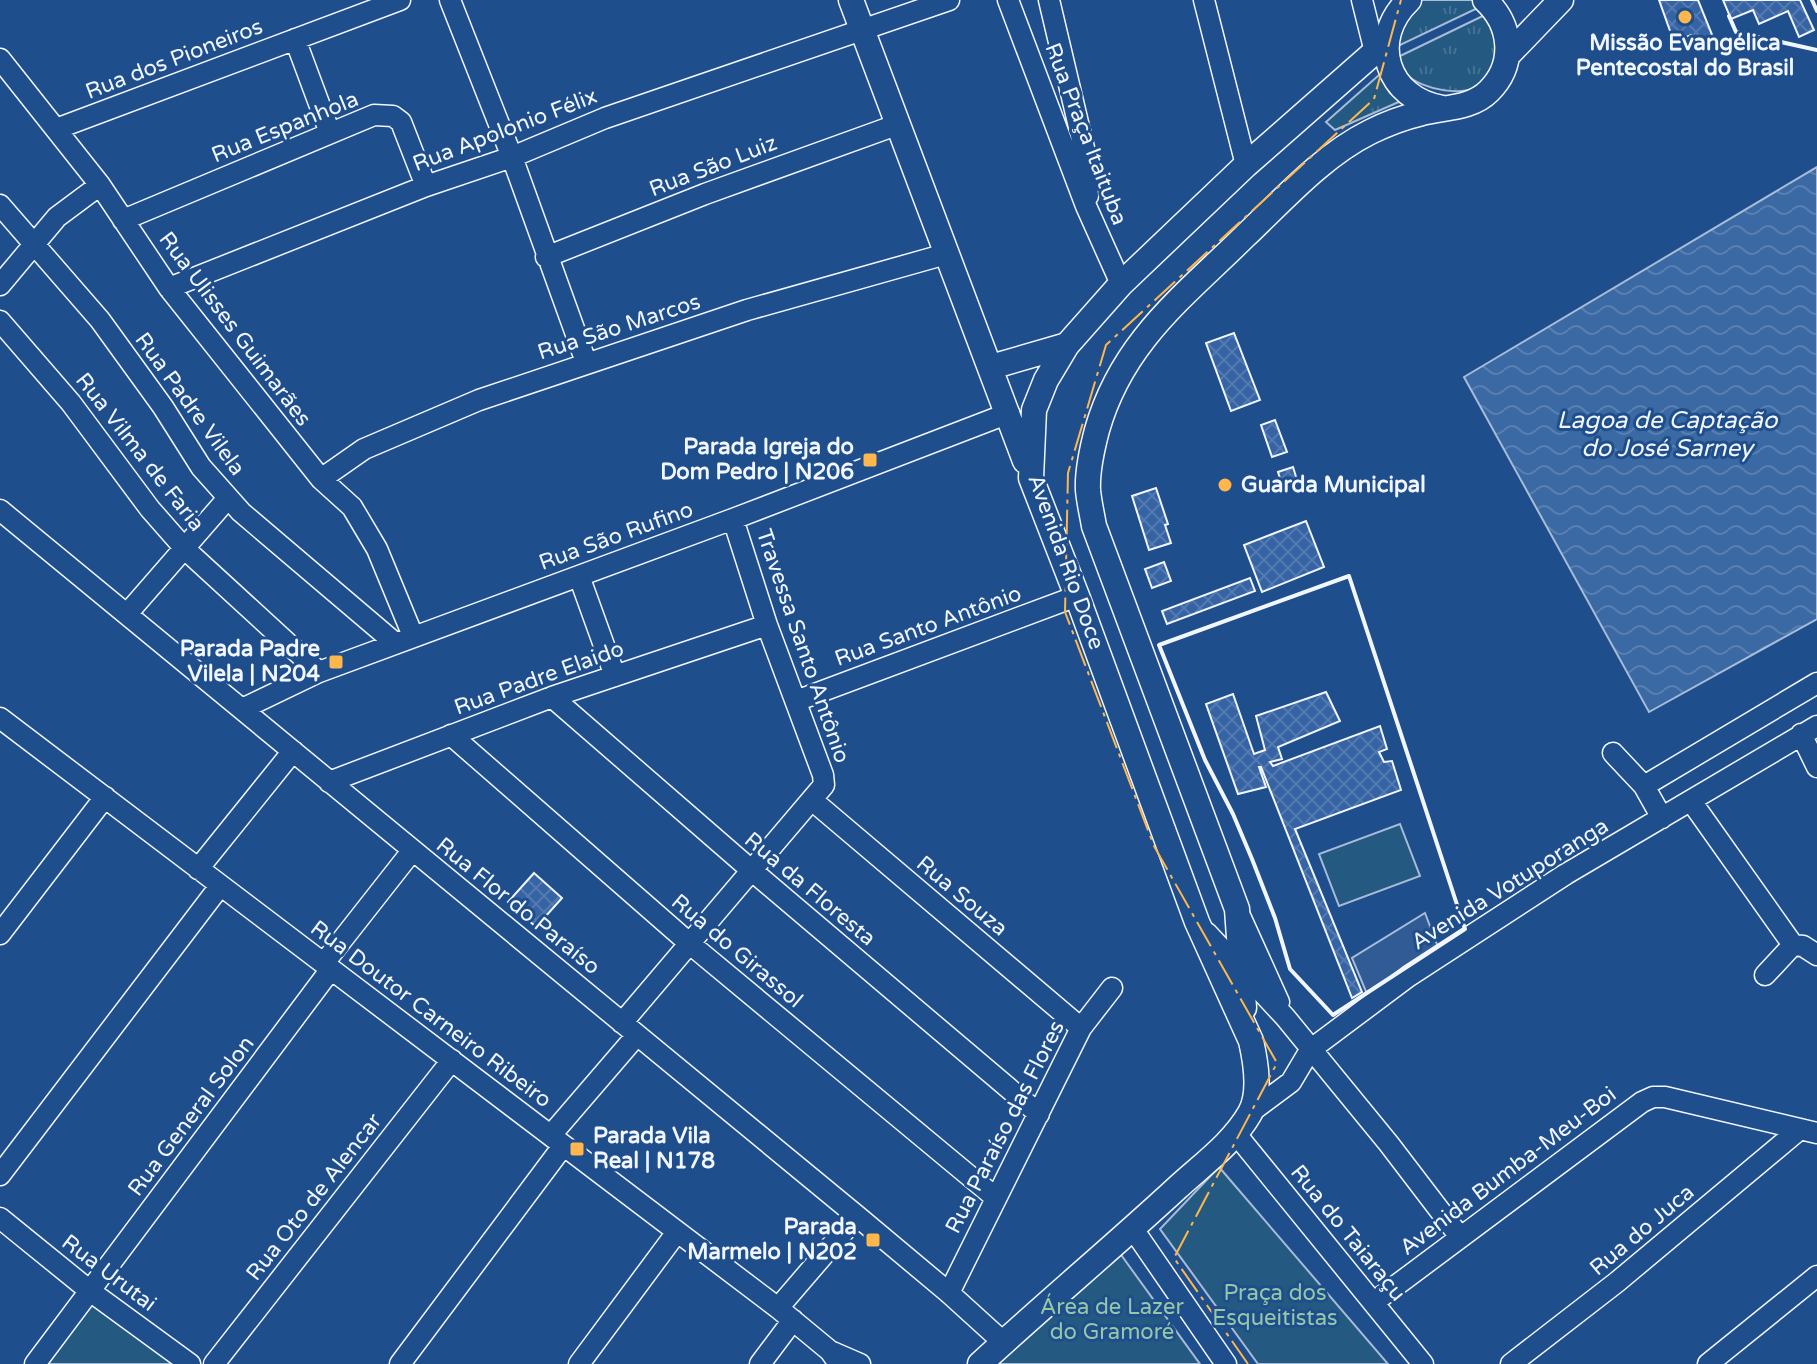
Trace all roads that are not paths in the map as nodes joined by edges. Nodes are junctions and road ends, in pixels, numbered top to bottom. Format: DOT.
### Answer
graph roads {
  1 [pos="400,0"];
  2 [pos="450,0"];
  3 [pos="851,0"];
  4 [pos="949,0"];
  5 [pos="1008,0"];
  6 [pos="1049,0"];
  7 [pos="1204,0"];
  8 [pos="1362,0"];
  9 [pos="1485,0"];
  10 [pos="1561,0"];
  11 [pos="1400,4"];
  12 [pos="863,30"];
  13 [pos="295,39"];
  14 [pos="1380,47"];
  15 [pos="1507,56"];
  16 [pos="0,59"];
  17 [pos="1446,108"];
  18 [pos="899,124"];
  19 [pos="56,129"];
  20 [pos="330,133"];
  21 [pos="512,157"];
  22 [pos="1246,165"];
  23 [pos="100,185"];
  24 [pos="426,186"];
  25 [pos="0,205"];
  26 [pos="1086,206"];
  27 [pos="123,220"];
  28 [pos="33,244"];
  29 [pos="946,254"];
  30 [pos="546,257"];
  31 [pos="1121,284"];
  32 [pos="0,285"];
  33 [pos="169,288"];
  34 [pos="0,321"];
  35 [pos="1067,345"];
  36 [pos="586,362"];
  37 [pos="991,367"];
  38 [pos="1009,413"];
  39 [pos="1031,478"];
  40 [pos="321,479"];
  41 [pos="228,498"];
  42 [pos="0,510"];
  43 [pos="733,519"];
  44 [pos="184,548"];
  45 [pos="579,576"];
  46 [pos="1077,596"];
  47 [pos="127,614"];
  48 [pos="767,625"];
  49 [pos="404,640"];
  50 [pos="319,672"];
  51 [pos="615,676"];
  52 [pos="1817,683"];
  53 [pos="552,697"];
  54 [pos="1794,697"];
  55 [pos="796,701"];
  56 [pos="242,709"];
  57 [pos="0,718"];
  58 [pos="1810,730"];
  59 [pos="451,735"];
  60 [pos="293,751"];
  61 [pos="1613,753"];
  62 [pos="1817,767"];
  63 [pos="329,782"];
  64 [pos="1644,786"];
  65 [pos="817,795"];
  66 [pos="105,797"];
  67 [pos="1691,801"];
  68 [pos="1662,818"];
  69 [pos="412,851"];
  70 [pos="198,869"];
  71 [pos="750,869"];
  72 [pos="220,886"];
  73 [pos="1237,909"];
  74 [pos="1197,922"];
  75 [pos="0,934"];
  76 [pos="689,943"];
  77 [pos="1793,945"];
  78 [pos="1817,953"];
  79 [pos="327,966"];
  80 [pos="1241,971"];
  81 [pos="1765,975"];
  82 [pos="1112,988"];
  83 [pos="1285,1017"];
  84 [pos="1245,1026"];
  85 [pos="1081,1028"];
  86 [pos="629,1029"];
  87 [pos="1310,1050"];
  88 [pos="452,1060"];
  89 [pos="1252,1111"];
  90 [pos="1039,1114"];
  91 [pos="1809,1131"];
  92 [pos="1236,1134"];
  93 [pos="557,1140"];
  94 [pos="0,1175"];
  95 [pos="996,1198"];
  96 [pos="857,1216"];
  97 [pos="0,1218"];
  98 [pos="1133,1229"];
  99 [pos="677,1232"];
  100 [pos="1460,1237"];
  101 [pos="1817,1276"];
  102 [pos="90,1291"];
  103 [pos="949,1293"];
  104 [pos="1374,1302"];
  105 [pos="785,1314"];
  106 [pos="1003,1342"];
  107 [pos="835,1358"];
  108 [pos="35,1364"];
  109 [pos="190,1364"];
  110 [pos="214,1364"];
  111 [pos="400,1364"];
  112 [pos="579,1364"];
  113 [pos="760,1364"];
  114 [pos="860,1364"];
  115 [pos="980,1364"];
  116 [pos="1226,1364"];
  117 [pos="1423,1364"];
  118 [pos="1511,1364"];
  119 [pos="1708,1364"];
  1 -- 13 [label="street, Rua dos Pioneiros"];
  2 -- 21 [label="street"];
  3 -- 12 [label="main road"];
  4 -- 12 [label="street, Rua Apolonio Félix"];
  5 -- 26 [label="street, Rua Praça Itaituba"];
  6 -- 26 [label="street"];
  7 -- 22 [label="street"];
  8 -- 14 [label="street"];
  9 -- 15 [label="main road"];
  10 -- 15 [label="main road, Avenida Rio Doce"];
  11 -- 14 [label="main road, Avenida Rio Doce"];
  12 -- 18 [label="main road"];
  12 -- 21 [label="street, Rua Apolonio Félix"];
  13 -- 19 [label="street, Rua dos Pioneiros"];
  13 -- 20 [label="street"];
  14 -- 17 [label="main road"];
  14 -- 22 [label="main road, Avenida Rio Doce"];
  15 -- 17 [label="main road, Avenida Rio Doce"];
  16 -- 19 [label="street, Rua Ulisses Guimarães"];
  17 -- 73 [label="main road, Avenida Rio Doce"];
  18 -- 29 [label="main road"];
  18 -- 30 [label="street, Rua São Luiz"];
  19 -- 23 [label="street, Rua Ulisses Guimarães"];
  20 -- 24 [label="street, Rua Espanhola"];
  20 -- 27 [label="street, Rua Espanhola"];
  21 -- 24 [label="street, Rua Apolonio Félix"];
  21 -- 30 [label="street"];
  22 -- 31 [label="main road, Avenida Rio Doce"];
  23 -- 27 [label="street, Rua Ulisses Guimarães"];
  23 -- 28 [label="street"];
  24 -- 33 [label="street, Rua Apolonio Félix"];
  25 -- 28 [label="street, Rua Padre Vilela"];
  26 -- 31 [label="street, Rua Praça Itaituba"];
  27 -- 33 [label="street, Rua Ulisses Guimarães"];
  28 -- 32 [label="street"];
  28 -- 41 [label="street, Rua Padre Vilela"];
  29 -- 36 [label="street, Rua São Marcos"];
  29 -- 37 [label="main road"];
  30 -- 36 [label="street"];
  31 -- 35 [label="main road, Avenida Rio Doce"];
  33 -- 40 [label="street, Rua Ulisses Guimarães"];
  34 -- 44 [label="street, Rua Vilma de Faria"];
  35 -- 37 [label="main road"];
  35 -- 39 [label="main road, Avenida Rio Doce"];
  36 -- 40 [label="street, Rua São Marcos"];
  37 -- 38 [label="main road"];
  38 -- 39 [label="main road"];
  38 -- 43 [label="street, Rua São Rufino"];
  39 -- 46 [label="main road, Avenida Rio Doce"];
  40 -- 49 [label="street, Rua Ulisses Guimarães"];
  41 -- 44 [label="street"];
  41 -- 49 [label="street, Rua Padre Vilela"];
  42 -- 47 [label="street, Rua Flor do Paraíso"];
  43 -- 45 [label="street, Rua São Rufino"];
  43 -- 48 [label="street, Travessa Santo Antônio"];
  44 -- 47 [label="street"];
  44 -- 50 [label="street, Rua Vilma de Faria"];
  45 -- 49 [label="street, Rua São Rufino"];
  45 -- 51 [label="street"];
  46 -- 55 [label="street, Rua Santo Antônio"];
  46 -- 74 [label="main road, Avenida Rio Doce"];
  47 -- 56 [label="street, Rua Flor do Paraíso"];
  48 -- 51 [label="street, Rua Padre Elaido"];
  48 -- 55 [label="street, Travessa Santo Antônio"];
  49 -- 50 [label="street, Rua São Rufino"];
  50 -- 56 [label="street, Rua São Rufino"];
  51 -- 53 [label="street, Rua Padre Elaido"];
  52 -- 54 [label="street"];
  53 -- 59 [label="street, Rua Padre Elaido"];
  53 -- 71 [label="street, Rua da Floresta"];
  54 -- 58 [label="street"];
  54 -- 64 [label="street"];
  55 -- 65 [label="street, Travessa Santo Antônio"];
  56 -- 60 [label="street, Rua Flor do Paraíso"];
  57 -- 66 [label="street, Rua Doutor Carneiro Ribeiro"];
  58 -- 62 [label="street"];
  58 -- 67 [label="street, Avenida Votuporanga"];
  59 -- 63 [label="street, Rua Padre Elaido"];
  59 -- 76 [label="street, Rua do Girassol"];
  60 -- 63 [label="street, Rua Flor do Paraíso"];
  60 -- 70 [label="street"];
  61 -- 64 [label="street"];
  63 -- 69 [label="street, Rua Flor do Paraíso"];
  64 -- 68 [label="street"];
  65 -- 71 [label="street"];
  65 -- 85 [label="street, Rua Souza"];
  66 -- 70 [label="street, Rua Doutor Carneiro Ribeiro"];
  66 -- 75 [label="street"];
  67 -- 68 [label="street, Avenida Votuporanga"];
  67 -- 77 [label="street"];
  68 -- 87 [label="street, Avenida Votuporanga"];
  69 -- 79 [label="street, Rua General Solon"];
  69 -- 86 [label="street, Rua Flor do Paraíso"];
  70 -- 72 [label="street, Rua Doutor Carneiro Ribeiro"];
  71 -- 76 [label="street"];
  71 -- 90 [label="street, Rua da Floresta"];
  72 -- 79 [label="street, Rua Doutor Carneiro Ribeiro"];
  72 -- 94 [label="street"];
  73 -- 80 [label="main road, Avenida Rio Doce"];
  73 -- 83 [label="street, Avenida Rio Doce"];
  74 -- 80 [label="street, Avenida Rio Doce"];
  74 -- 84 [label="main road, Avenida Rio Doce"];
  76 -- 86 [label="street"];
  76 -- 95 [label="street, Rua do Girassol"];
  77 -- 78 [label="street"];
  77 -- 81 [label="street"];
  79 -- 88 [label="street, Rua Doutor Carneiro Ribeiro"];
  79 -- 102 [label="street, Rua General Solon"];
  80 -- 83 [label="street, Avenida Rio Doce"];
  80 -- 84 [label="main road, Avenida Rio Doce"];
  82 -- 85 [label="street, Rua Paraíso das Flores"];
  83 -- 87 [label="street, Avenida Rio Doce"];
  84 -- 89 [label="main road, Avenida Rio Doce"];
  85 -- 90 [label="street, Rua Paraíso das Flores"];
  86 -- 93 [label="street"];
  86 -- 96 [label="street, Rua Flor do Paraíso"];
  87 -- 89 [label="street, Avenida Votuporanga"];
  87 -- 100 [label="street, Avenida Rio Doce"];
  88 -- 93 [label="street, Rua Doutor Carneiro Ribeiro"];
  88 -- 110 [label="street, Rua Oto de Alencar"];
  89 -- 92 [label="main road"];
  90 -- 95 [label="street, Rua Paraíso das Flores"];
  91 -- 100 [label="street, Avenida Bumba-Meu-Boi"];
  91 -- 118 [label="street, Rua do Juca"];
  92 -- 98 [label="main road"];
  92 -- 104 [label="street, Rua do Taiaraçu"];
  93 -- 99 [label="street, Rua Doutor Carneiro Ribeiro"];
  93 -- 111 [label="street"];
  95 -- 103 [label="street, Rua Paraíso das Flores"];
  96 -- 103 [label="street, Rua Flor do Paraíso"];
  96 -- 105 [label="street"];
  97 -- 102 [label="street, Rua Urutai"];
  98 -- 106 [label="main road"];
  98 -- 116 [label="street"];
  99 -- 105 [label="street, Rua Doutor Carneiro Ribeiro"];
  99 -- 112 [label="street"];
  100 -- 104 [label="street, Avenida Bumba-Meu-Boi"];
  101 -- 119 [label="street"];
  102 -- 108 [label="street, Rua General Solon"];
  102 -- 109 [label="street, Rua Urutai"];
  103 -- 106 [label="street, Rua Flor do Paraíso"];
  104 -- 117 [label="street, Rua do Taiaraçu"];
  105 -- 107 [label="street, Rua Doutor Carneiro Ribeiro"];
  105 -- 113 [label="street"];
  106 -- 115 [label="main road"];
  107 -- 114 [label="street, Rua Doutor Carneiro Ribeiro"];
}
